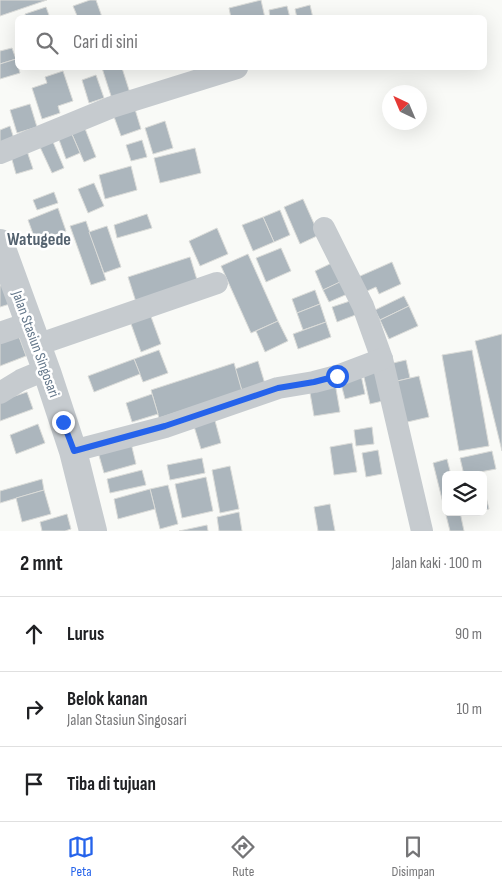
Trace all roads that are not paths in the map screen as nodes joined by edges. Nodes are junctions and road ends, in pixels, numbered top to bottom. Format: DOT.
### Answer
graph roads {
  1 [pos="231,70"];
  2 [pos="0,153"];
  3 [pos="324,228"];
  4 [pos="0,244"];
  5 [pos="217,283"];
  6 [pos="0,334"];
  7 [pos="33,334"];
  8 [pos="382,359"];
  9 [pos="47,372"];
  10 [pos="0,393"];
  11 [pos="74,451"];
  12 [pos="93,531"];
  13 [pos="422,531"];
  1 -- 2 [label="street"];
  3 -- 8 [label="street"];
  4 -- 7 [label="street, Jalan Stasiun Singosari"];
  5 -- 7 [label="street"];
  6 -- 7 [label="street"];
  7 -- 9 [label="street, Jalan Stasiun Singosari"];
  8 -- 11 [label="street"];
  8 -- 13 [label="street"];
  9 -- 10 [label="street"];
  9 -- 11 [label="street, Jalan Stasiun Singosari"];
  11 -- 12 [label="street, Jalan Stasiun Singosari"];
}
